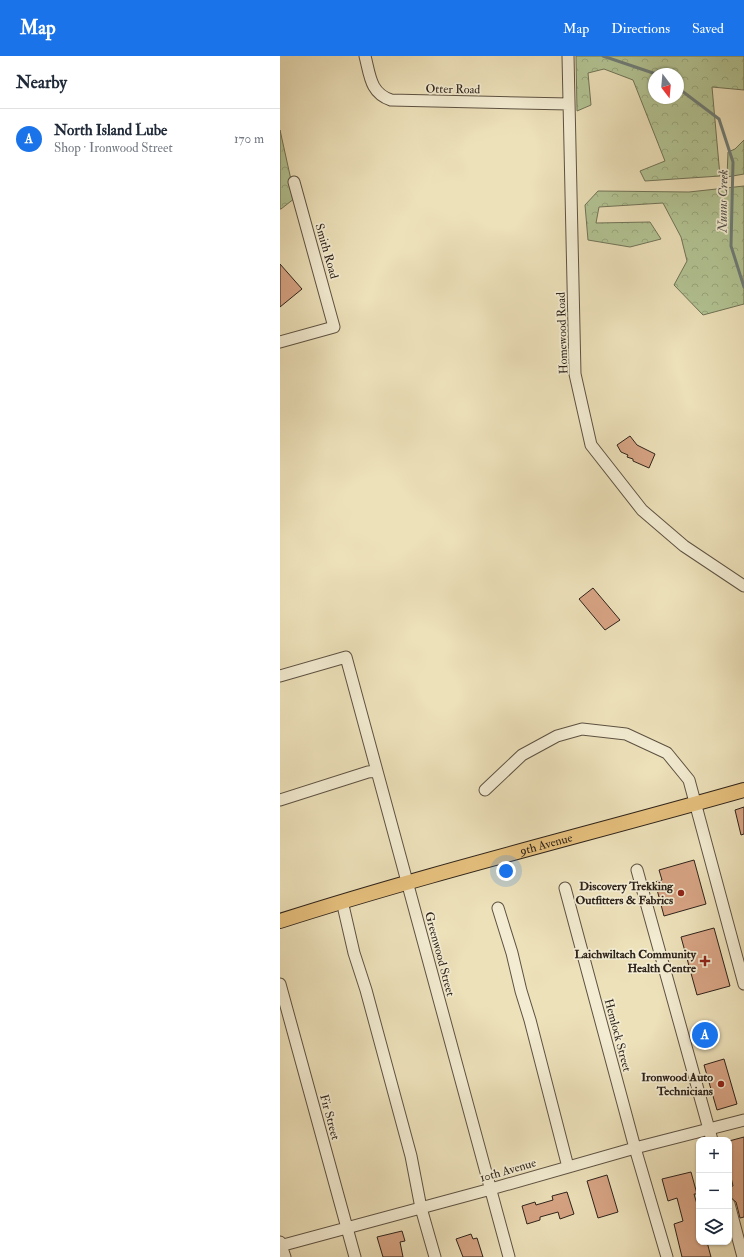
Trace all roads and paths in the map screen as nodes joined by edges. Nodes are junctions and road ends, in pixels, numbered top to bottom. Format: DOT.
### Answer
graph roads {
  1 [pos="365,56"];
  2 [pos="568,56"];
  3 [pos="569,104"];
  4 [pos="294,182"];
  5 [pos="280,342"];
  6 [pos="744,586"];
  7 [pos="280,676"];
  8 [pos="377,771"];
  9 [pos="486,790"];
  10 [pos="744,790"];
  11 [pos="280,800"];
  12 [pos="695,804"];
  13 [pos="637,870"];
  14 [pos="407,883"];
  15 [pos="565,888"];
  16 [pos="342,901"];
  17 [pos="498,908"];
  18 [pos="280,921"];
  19 [pos="280,984"];
  20 [pos="744,984"];
  21 [pos="744,1120"];
  22 [pos="710,1135"];
  23 [pos="635,1148"];
  24 [pos="568,1167"];
  25 [pos="491,1189"];
  26 [pos="421,1208"];
  27 [pos="730,1209"];
  28 [pos="347,1228"];
  29 [pos="280,1245"];
  30 [pos="285,1257"];
  31 [pos="355,1257"];
  32 [pos="435,1257"];
  33 [pos="509,1257"];
  34 [pos="667,1257"];
  35 [pos="743,1257"];
  1 -- 3 [label="street, Otter Road"];
  2 -- 3 [label="street, Homewood Road"];
  3 -- 6 [label="street, Homewood Road"];
  4 -- 5 [label="street, Smith Road"];
  7 -- 8 [label="street, Greenwood Street"];
  8 -- 11 [label="street"];
  8 -- 14 [label="street, Greenwood Street"];
  9 -- 12 [label="street"];
  10 -- 12 [label="main road, 9th Avenue"];
  12 -- 14 [label="main road, 9th Avenue"];
  12 -- 20 [label="street"];
  13 -- 22 [label="street"];
  14 -- 16 [label="main road, 9th Avenue"];
  14 -- 25 [label="street, Greenwood Street"];
  15 -- 23 [label="street, Hemlock Street"];
  16 -- 18 [label="main road, 9th Avenue"];
  16 -- 26 [label="street"];
  17 -- 24 [label="street"];
  19 -- 28 [label="street, Fir Street"];
  21 -- 22 [label="street, 10th Avenue"];
  22 -- 23 [label="street, 10th Avenue"];
  23 -- 24 [label="street, 10th Avenue"];
  23 -- 34 [label="street, Hemlock Street"];
  24 -- 25 [label="street, 10th Avenue"];
  25 -- 26 [label="street, 10th Avenue"];
  25 -- 33 [label="street, Greenwood Street"];
  26 -- 28 [label="street, 10th Avenue"];
  26 -- 32 [label="street"];
  27 -- 35 [label="street"];
  28 -- 29 [label="street, 10th Avenue"];
  28 -- 31 [label="street, Fir Street"];
  29 -- 30 [label="street"];
}
